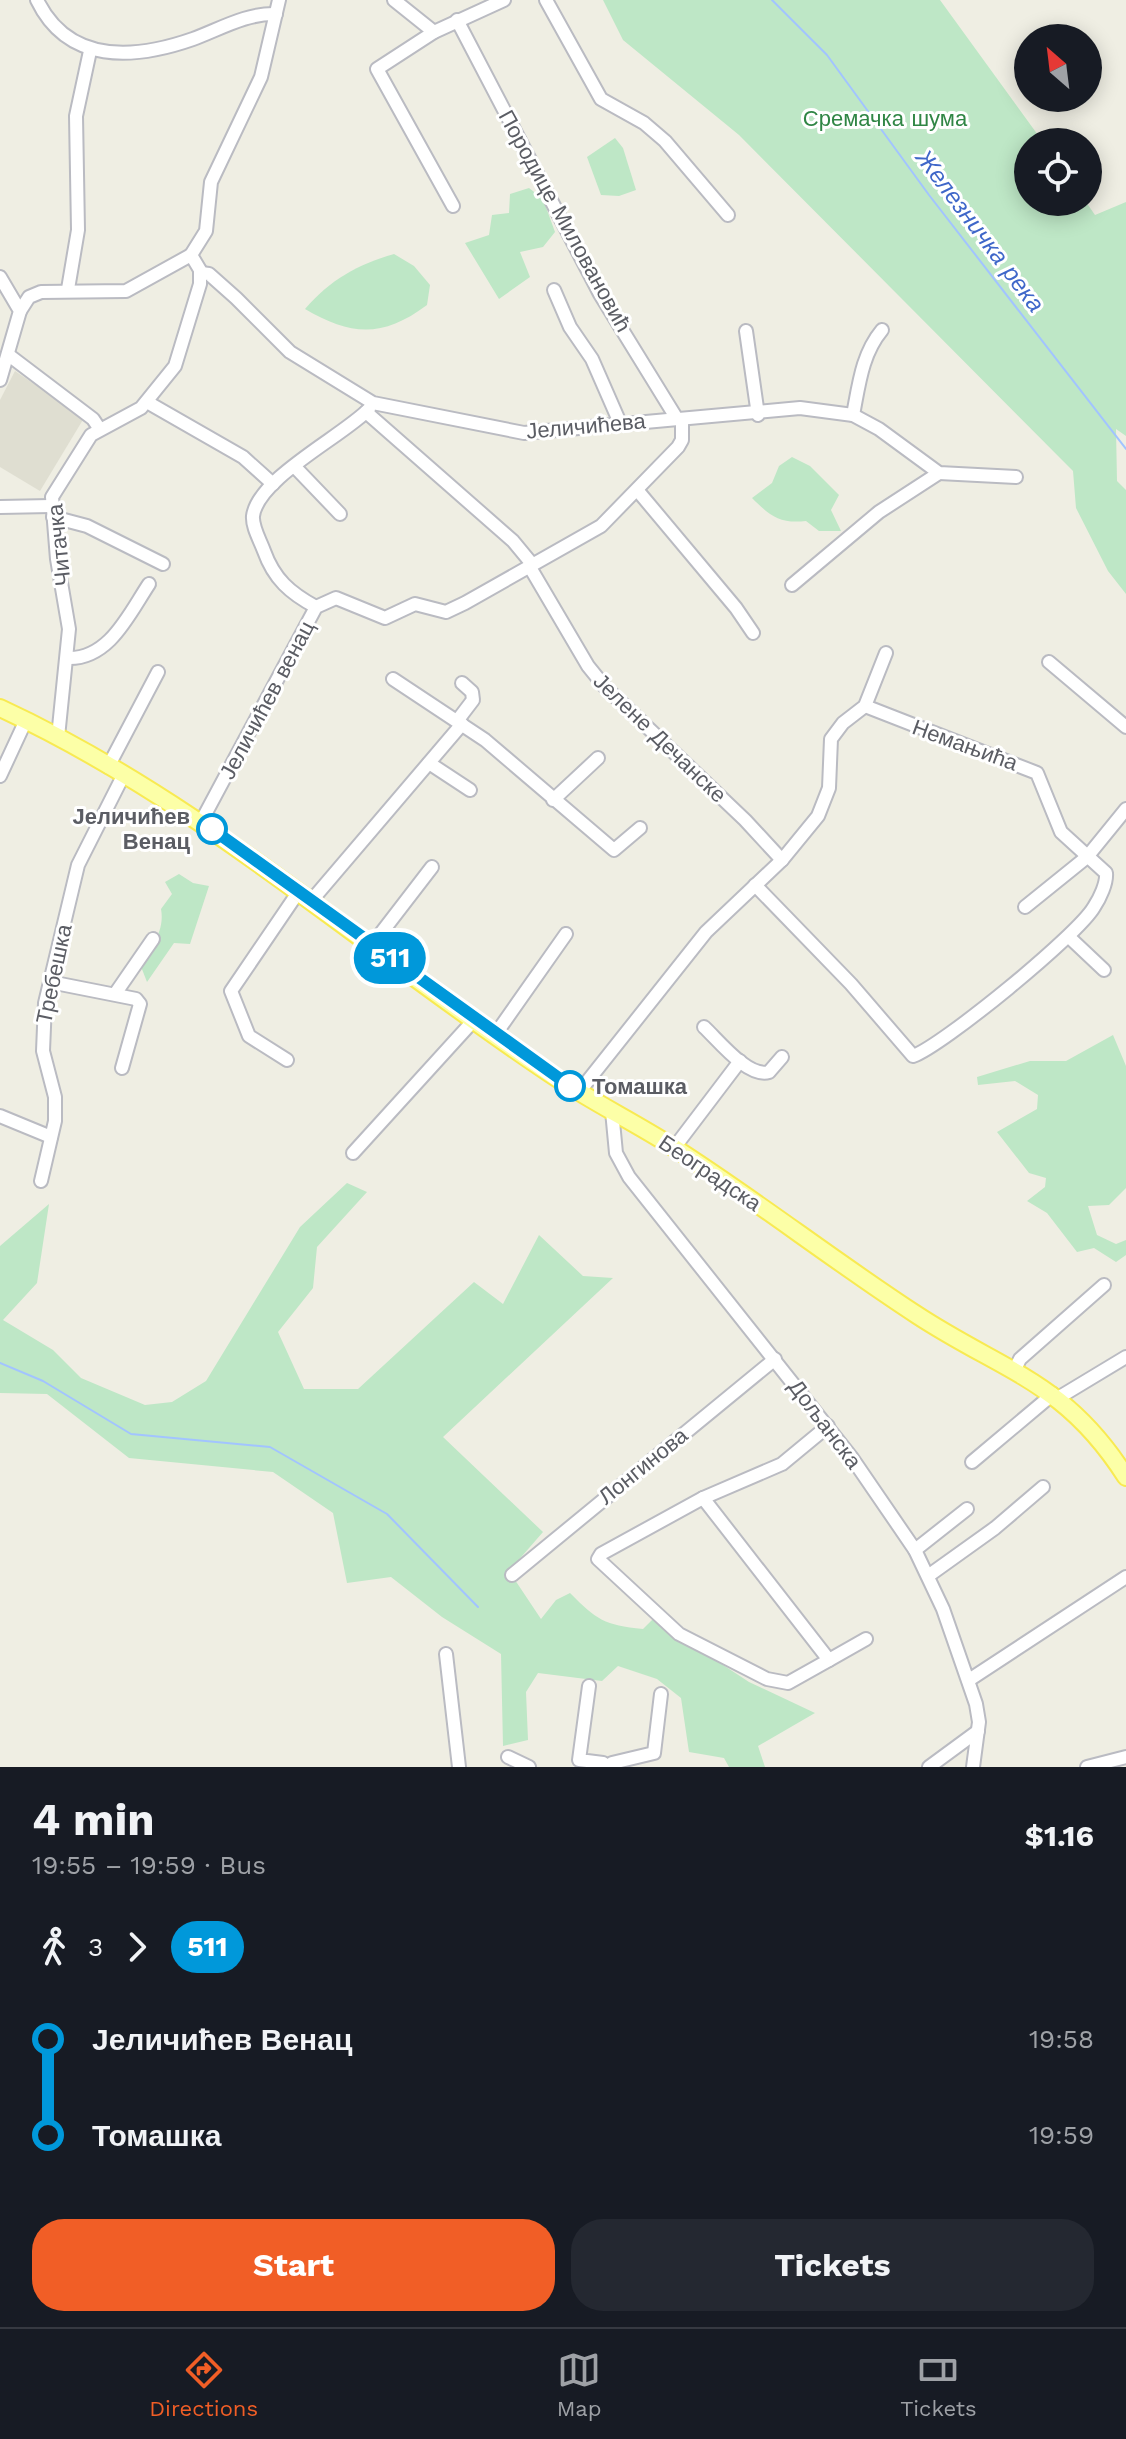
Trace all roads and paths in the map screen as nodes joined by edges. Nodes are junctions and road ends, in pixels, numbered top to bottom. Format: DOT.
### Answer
graph roads {
  1 [pos="37,0"];
  2 [pos="279,0"];
  3 [pos="394,0"];
  4 [pos="504,0"];
  5 [pos="546,0"];
  6 [pos="276,14"];
  7 [pos="457,20"];
  8 [pos="434,32"];
  9 [pos="90,51"];
  10 [pos="453,206"];
  11 [pos="728,215"];
  12 [pos="191,255"];
  13 [pos="201,273"];
  14 [pos="0,277"];
  15 [pos="68,289"];
  16 [pos="554,290"];
  17 [pos="20,311"];
  18 [pos="882,330"];
  19 [pos="746,331"];
  20 [pos="10,356"];
  21 [pos="0,380"];
  22 [pos="147,402"];
  23 [pos="369,407"];
  24 [pos="758,415"];
  25 [pos="853,415"];
  26 [pos="679,419"];
  27 [pos="620,423"];
  28 [pos="99,428"];
  29 [pos="295,467"];
  30 [pos="939,473"];
  31 [pos="1016,477"];
  32 [pos="273,484"];
  33 [pos="638,491"];
  34 [pos="0,507"];
  35 [pos="52,512"];
  36 [pos="340,514"];
  37 [pos="163,564"];
  38 [pos="532,564"];
  39 [pos="149,584"];
  40 [pos="792,585"];
  41 [pos="316,607"];
  42 [pos="753,633"];
  43 [pos="886,653"];
  44 [pos="67,658"];
  45 [pos="1049,662"];
  46 [pos="158,672"];
  47 [pos="393,679"];
  48 [pos="462,683"];
  49 [pos="865,706"];
  50 [pos="0,708"];
  51 [pos="26,720"];
  52 [pos="459,722"];
  53 [pos="1126,727"];
  54 [pos="58,737"];
  55 [pos="598,758"];
  56 [pos="429,763"];
  57 [pos="116,772"];
  58 [pos="0,776"];
  59 [pos="470,790"];
  60 [pos="553,800"];
  61 [pos="1126,809"];
  62 [pos="201,822"];
  63 [pos="640,828"];
  64 [pos="1087,857"];
  65 [pos="782,860"];
  66 [pos="432,867"];
  67 [pos="755,885"];
  68 [pos="305,896"];
  69 [pos="1025,907"];
  70 [pos="566,934"];
  71 [pos="1069,937"];
  72 [pos="153,939"];
  73 [pos="372,945"];
  74 [pos="1104,970"];
  75 [pos="50,982"];
  76 [pos="115,994"];
  77 [pos="474,1020"];
  78 [pos="704,1027"];
  79 [pos="495,1035"];
  80 [pos="782,1057"];
  81 [pos="287,1060"];
  82 [pos="740,1061"];
  83 [pos="122,1068"];
  84 [pos="579,1092"];
  85 [pos="612,1111"];
  86 [pos="0,1116"];
  87 [pos="51,1137"];
  88 [pos="674,1148"];
  89 [pos="353,1153"];
  90 [pos="41,1181"];
  91 [pos="1104,1285"];
  92 [pos="1126,1357"];
  93 [pos="775,1359"];
  94 [pos="1015,1369"];
  95 [pos="1056,1396"];
  96 [pos="828,1426"];
  97 [pos="972,1462"];
  98 [pos="1126,1477"];
  99 [pos="1043,1487"];
  100 [pos="703,1498"];
  101 [pos="967,1509"];
  102 [pos="915,1550"];
  103 [pos="512,1575"];
  104 [pos="928,1576"];
  105 [pos="1126,1577"];
  106 [pos="866,1639"];
  107 [pos="446,1654"];
  108 [pos="829,1660"];
  109 [pos="969,1680"];
  110 [pos="589,1686"];
  111 [pos="661,1694"];
  112 [pos="978,1731"];
  113 [pos="508,1757"];
  114 [pos="1126,1757"];
  115 [pos="459,1767"];
  116 [pos="529,1767"];
  117 [pos="929,1767"];
  118 [pos="973,1767"];
  119 [pos="1087,1767"];
  1 -- 9 [label="street"];
  2 -- 6 [label="street"];
  3 -- 8 [label="street"];
  4 -- 7 [label="street"];
  5 -- 11 [label="street"];
  6 -- 9 [label="street"];
  6 -- 12 [label="street"];
  7 -- 8 [label="street"];
  7 -- 26 [label="street, Породице Миловановић"];
  8 -- 10 [label="street"];
  9 -- 15 [label="street"];
  12 -- 13 [label="street"];
  12 -- 15 [label="street"];
  13 -- 22 [label="street, Читачка"];
  13 -- 23 [label="street"];
  14 -- 17 [label="street"];
  15 -- 17 [label="street"];
  16 -- 27 [label="street"];
  17 -- 20 [label="street"];
  18 -- 25 [label="street"];
  19 -- 24 [label="street"];
  20 -- 21 [label="street"];
  20 -- 28 [label="street"];
  22 -- 28 [label="street, Читачка"];
  22 -- 32 [label="street"];
  23 -- 27 [label="street, Јеличићева"];
  23 -- 29 [label="street"];
  23 -- 38 [label="street"];
  24 -- 25 [label="street, Јеличићева"];
  24 -- 26 [label="street, Јеличићева"];
  25 -- 30 [label="street, Јеличићева"];
  26 -- 27 [label="street, Јеличићева"];
  26 -- 33 [label="street, Јеличићев венац"];
  28 -- 35 [label="street, Читачка"];
  29 -- 32 [label="street"];
  29 -- 36 [label="street"];
  30 -- 31 [label="street"];
  30 -- 40 [label="street"];
  32 -- 41 [label="street"];
  33 -- 38 [label="street, Јеличићев венац"];
  33 -- 42 [label="street"];
  34 -- 35 [label="street"];
  35 -- 37 [label="street"];
  35 -- 44 [label="street, Читачка"];
  38 -- 41 [label="street, Јеличићев венац"];
  38 -- 65 [label="street, Јелене Дечанске"];
  39 -- 44 [label="street"];
  41 -- 62 [label="street, Јеличићев венац"];
  43 -- 49 [label="street"];
  44 -- 54 [label="street, Читачка"];
  45 -- 53 [label="street"];
  46 -- 57 [label="street, Требешка"];
  47 -- 52 [label="street"];
  48 -- 52 [label="street"];
  49 -- 64 [label="street, Немањића"];
  49 -- 65 [label="street"];
  50 -- 51 [label="main road, Београдска"];
  51 -- 54 [label="main road, Београдска"];
  51 -- 58 [label="street"];
  52 -- 56 [label="street"];
  52 -- 60 [label="street"];
  54 -- 57 [label="main road, Београдска"];
  55 -- 60 [label="street"];
  56 -- 59 [label="street"];
  56 -- 68 [label="street"];
  57 -- 62 [label="main road, Београдска"];
  57 -- 75 [label="street, Требешка"];
  60 -- 63 [label="street"];
  61 -- 64 [label="street"];
  62 -- 68 [label="main road, Београдска"];
  64 -- 69 [label="street"];
  64 -- 71 [label="street, Немањића"];
  65 -- 67 [label="street"];
  66 -- 73 [label="street"];
  67 -- 71 [label="street"];
  67 -- 84 [label="street"];
  68 -- 73 [label="main road, Београдска"];
  68 -- 81 [label="street"];
  70 -- 79 [label="street"];
  71 -- 74 [label="street"];
  72 -- 76 [label="street"];
  73 -- 77 [label="main road, Београдска"];
  75 -- 76 [label="street"];
  75 -- 87 [label="street, Требешка"];
  76 -- 83 [label="street"];
  77 -- 79 [label="main road, Београдска"];
  77 -- 89 [label="street"];
  78 -- 82 [label="street"];
  79 -- 84 [label="main road, Београдска"];
  80 -- 82 [label="street"];
  82 -- 88 [label="street"];
  84 -- 85 [label="main road, Београдска"];
  85 -- 88 [label="main road, Београдска"];
  85 -- 93 [label="street, Дољанска"];
  86 -- 87 [label="street"];
  87 -- 90 [label="street, Требешка"];
  88 -- 94 [label="main road, Београдска"];
  91 -- 94 [label="street"];
  92 -- 95 [label="street"];
  93 -- 96 [label="street, Дољанска"];
  93 -- 103 [label="street, Лонгинова"];
  94 -- 95 [label="main road, Београдска"];
  95 -- 97 [label="street"];
  95 -- 98 [label="main road, Београдска"];
  96 -- 100 [label="street"];
  96 -- 102 [label="street, Дољанска"];
  99 -- 104 [label="street"];
  100 -- 108 [label="street"];
  100 -- 108 [label="street"];
  101 -- 102 [label="street"];
  102 -- 104 [label="street, Дољанска"];
  104 -- 109 [label="street, Дољанска"];
  105 -- 109 [label="street"];
  106 -- 108 [label="street"];
  107 -- 115 [label="street"];
  109 -- 112 [label="street, Дољанска"];
  110 -- 111 [label="street"];
  112 -- 117 [label="street"];
  112 -- 118 [label="street, Дољанска"];
  113 -- 116 [label="street"];
  114 -- 119 [label="street"];
}
